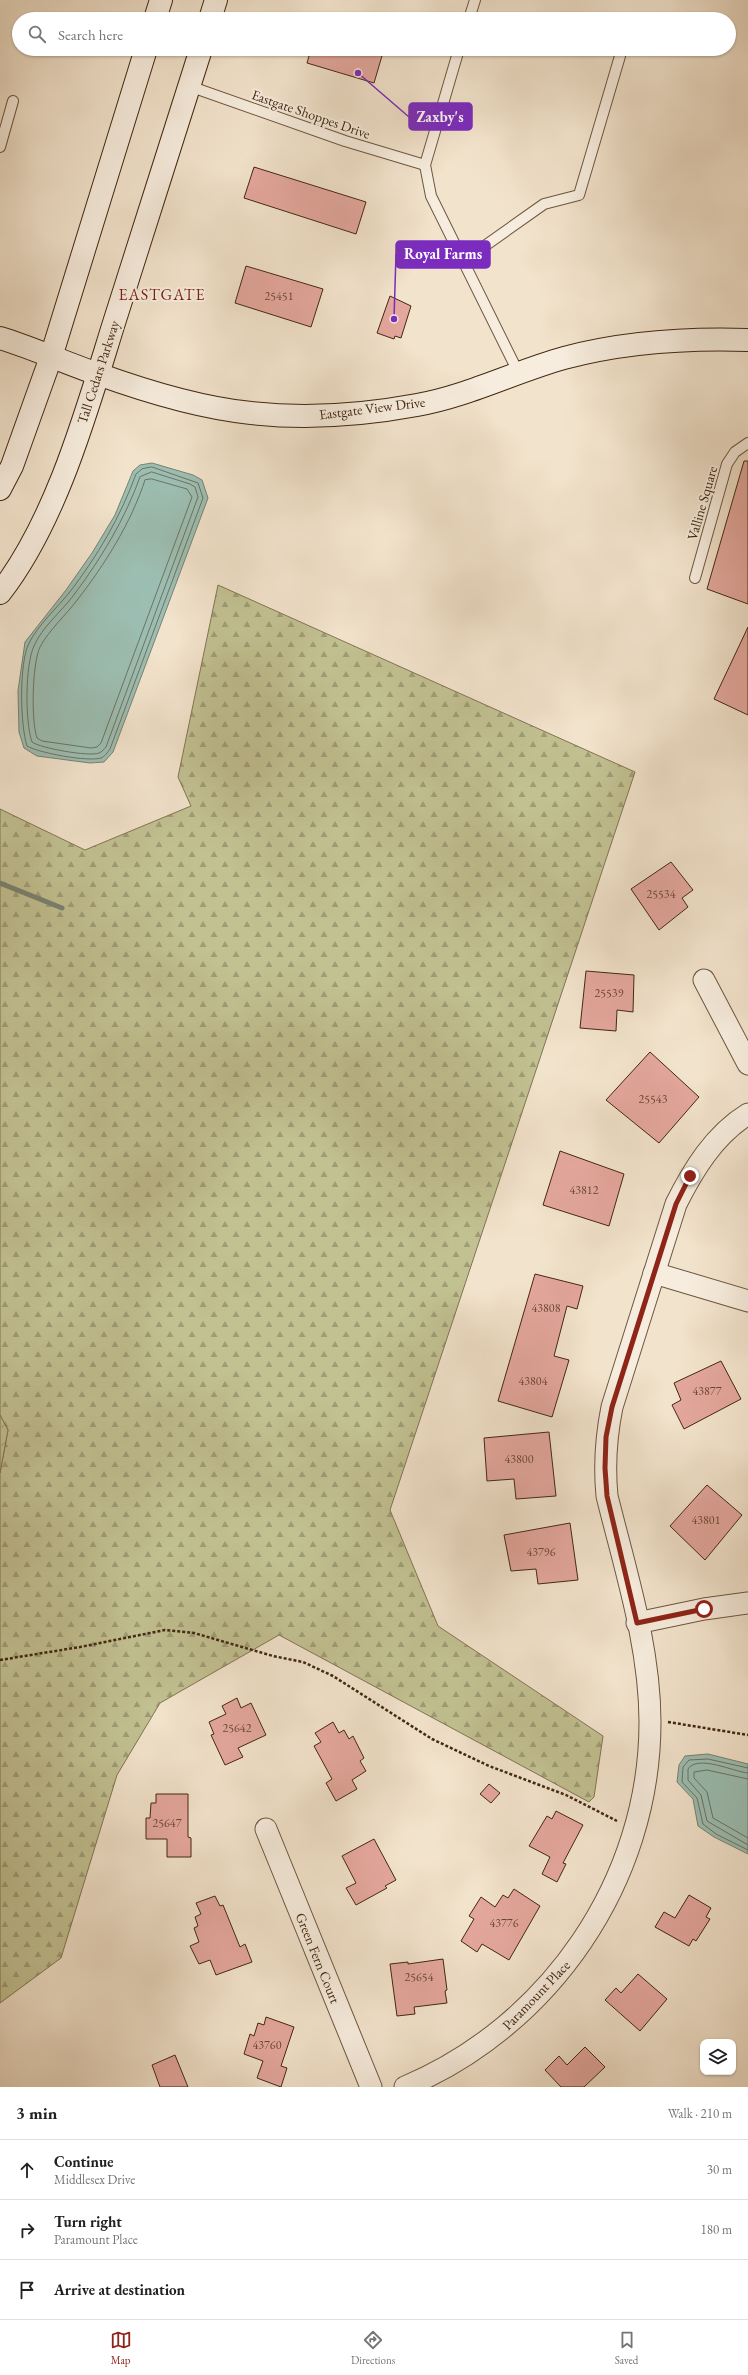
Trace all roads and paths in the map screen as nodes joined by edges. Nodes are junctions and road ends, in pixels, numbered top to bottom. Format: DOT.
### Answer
graph roads {
  1 [pos="161,0"];
  2 [pos="216,0"];
  3 [pos="475,0"];
  4 [pos="157,12"];
  5 [pos="212,12"];
  6 [pos="471,12"];
  7 [pos="144,56"];
  8 [pos="199,56"];
  9 [pos="457,56"];
  10 [pos="620,56"];
  11 [pos="189,86"];
  12 [pos="13,101"];
  13 [pos="0,148"];
  14 [pos="425,165"];
  15 [pos="462,262"];
  16 [pos="0,338"];
  17 [pos="748,340"];
  18 [pos="51,357"];
  19 [pos="98,374"];
  20 [pos="519,374"];
  21 [pos="748,443"];
  22 [pos="0,489"];
  23 [pos="695,578"];
  24 [pos="0,593"];
  25 [pos="704,980"];
  26 [pos="748,1064"];
  27 [pos="748,1114"];
  28 [pos="654,1273"];
  29 [pos="748,1301"];
  30 [pos="748,1603"];
  31 [pos="637,1623"];
  32 [pos="0,1660"];
  33 [pos="650,1722"];
  34 [pos="748,1735"];
  35 [pos="635,1827"];
  36 [pos="266,1829"];
  37 [pos="370,2087"];
  38 [pos="405,2087"];
  1 -- 4 [label="main road"];
  2 -- 5 [label="main road"];
  3 -- 6 [label="lane"];
  7 -- 18 [label="main road"];
  8 -- 11 [label="main road, Tall Cedars Parkway"];
  9 -- 14 [label="lane"];
  10 -- 15 [label="lane"];
  11 -- 14 [label="lane, Eastgate Shoppes Drive"];
  11 -- 19 [label="main road, Tall Cedars Parkway"];
  12 -- 13 [label="lane"];
  14 -- 15 [label="lane"];
  15 -- 20 [label="lane"];
  16 -- 18 [label="main road, Eastgate View Drive"];
  17 -- 20 [label="main road, Eastgate View Drive"];
  18 -- 19 [label="main road, Eastgate View Drive"];
  18 -- 22 [label="main road"];
  19 -- 20 [label="main road, Eastgate View Drive"];
  19 -- 24 [label="main road, Tall Cedars Parkway"];
  21 -- 23 [label="lane, Valline Square"];
  25 -- 26 [label="street"];
  27 -- 28 [label="street, Paramount Place"];
  28 -- 29 [label="street"];
  28 -- 31 [label="street, Paramount Place"];
  30 -- 31 [label="street"];
  31 -- 33 [label="street, Paramount Place"];
  32 -- 35 [label="path"];
  33 -- 34 [label="path"];
  33 -- 35 [label="street, Paramount Place"];
  35 -- 38 [label="street, Paramount Place"];
  36 -- 37 [label="street, Green Fern Court"];
}
